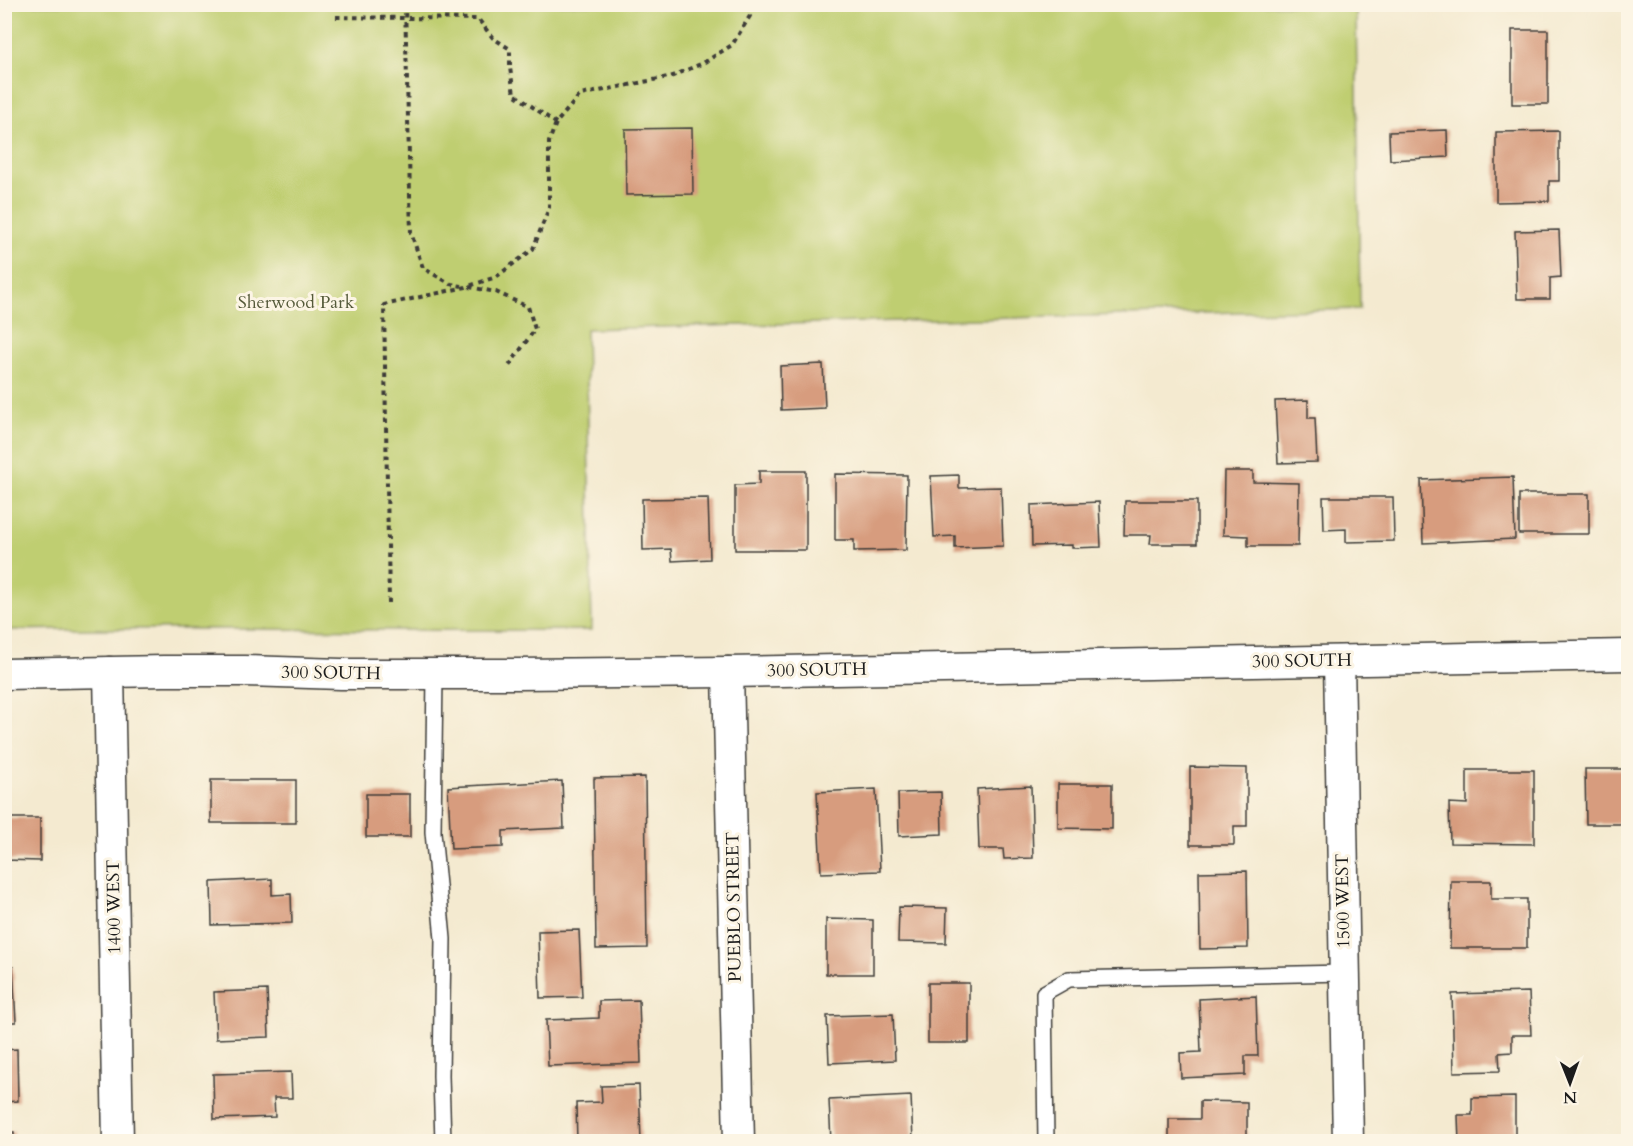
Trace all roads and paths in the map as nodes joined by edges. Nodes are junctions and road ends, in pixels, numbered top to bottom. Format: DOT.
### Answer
graph roads {
  1 [pos="405,4"];
  2 [pos="749,4"];
  3 [pos="336,17"];
  4 [pos="406,18"];
  5 [pos="556,123"];
  6 [pos="466,287"];
  7 [pos="509,366"];
  8 [pos="389,603"];
  9 [pos="1629,654"];
  10 [pos="1339,661"];
  11 [pos="109,672"];
  12 [pos="728,672"];
  13 [pos="4,674"];
  14 [pos="435,674"];
  15 [pos="1345,972"];
  16 [pos="118,1142"];
  17 [pos="443,1142"];
  18 [pos="739,1142"];
  19 [pos="1046,1142"];
  20 [pos="1348,1142"];
  1 -- 4 [label="path"];
  2 -- 5 [label="path"];
  3 -- 4 [label="path"];
  4 -- 5 [label="path"];
  4 -- 6 [label="path"];
  5 -- 6 [label="path"];
  6 -- 7 [label="path"];
  6 -- 8 [label="path"];
  9 -- 10 [label="street, 300 SOUTH"];
  10 -- 12 [label="street, 300 SOUTH"];
  10 -- 15 [label="street, 1500 WEST"];
  11 -- 13 [label="street, 300 SOUTH"];
  11 -- 14 [label="street, 300 SOUTH"];
  11 -- 16 [label="street, 1400 WEST"];
  12 -- 14 [label="street, 300 SOUTH"];
  12 -- 18 [label="street, PUEBLO STREET"];
  14 -- 17 [label="lane"];
  15 -- 19 [label="lane"];
  15 -- 20 [label="street, 1500 WEST"];
}
